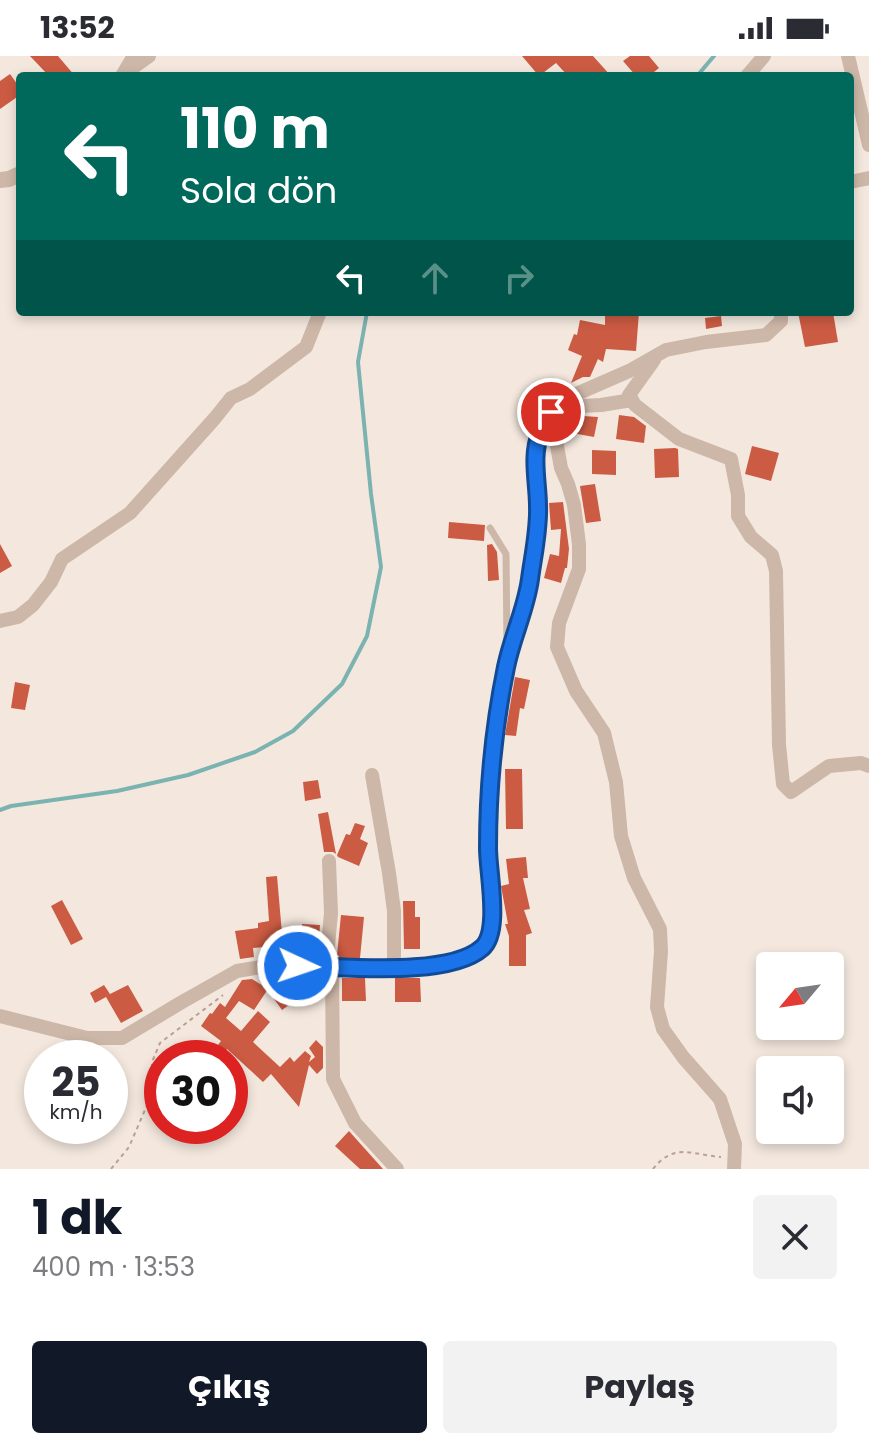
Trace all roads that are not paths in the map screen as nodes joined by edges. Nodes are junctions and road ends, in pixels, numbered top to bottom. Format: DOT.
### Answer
graph roads {
  1 [pos="149,56"];
  2 [pos="764,56"];
  3 [pos="128,68"];
  4 [pos="750,72"];
  5 [pos="854,81"];
  6 [pos="869,145"];
  7 [pos="318,316"];
  8 [pos="781,316"];
  9 [pos="656,356"];
  10 [pos="632,400"];
  11 [pos="490,528"];
  12 [pos="0,621"];
  13 [pos="507,664"];
  14 [pos="869,766"];
  15 [pos="372,775"];
  16 [pos="329,861"];
  17 [pos="329,967"];
  18 [pos="394,968"];
  19 [pos="0,1016"];
  20 [pos="735,1164"];
  21 [pos="397,1169"];
  1 -- 3 [label="street"];
  2 -- 4 [label="street"];
  5 -- 6 [label="street"];
  7 -- 12 [label="street"];
  8 -- 9 [label="street"];
  9 -- 10 [label="street"];
  9 -- 13 [label="street"];
  10 -- 14 [label="street"];
  10 -- 20 [label="street"];
  11 -- 13 [label="lane"];
  13 -- 18 [label="street"];
  15 -- 18 [label="street"];
  16 -- 17 [label="street"];
  17 -- 18 [label="street"];
  17 -- 19 [label="street"];
  17 -- 21 [label="street"];
}
